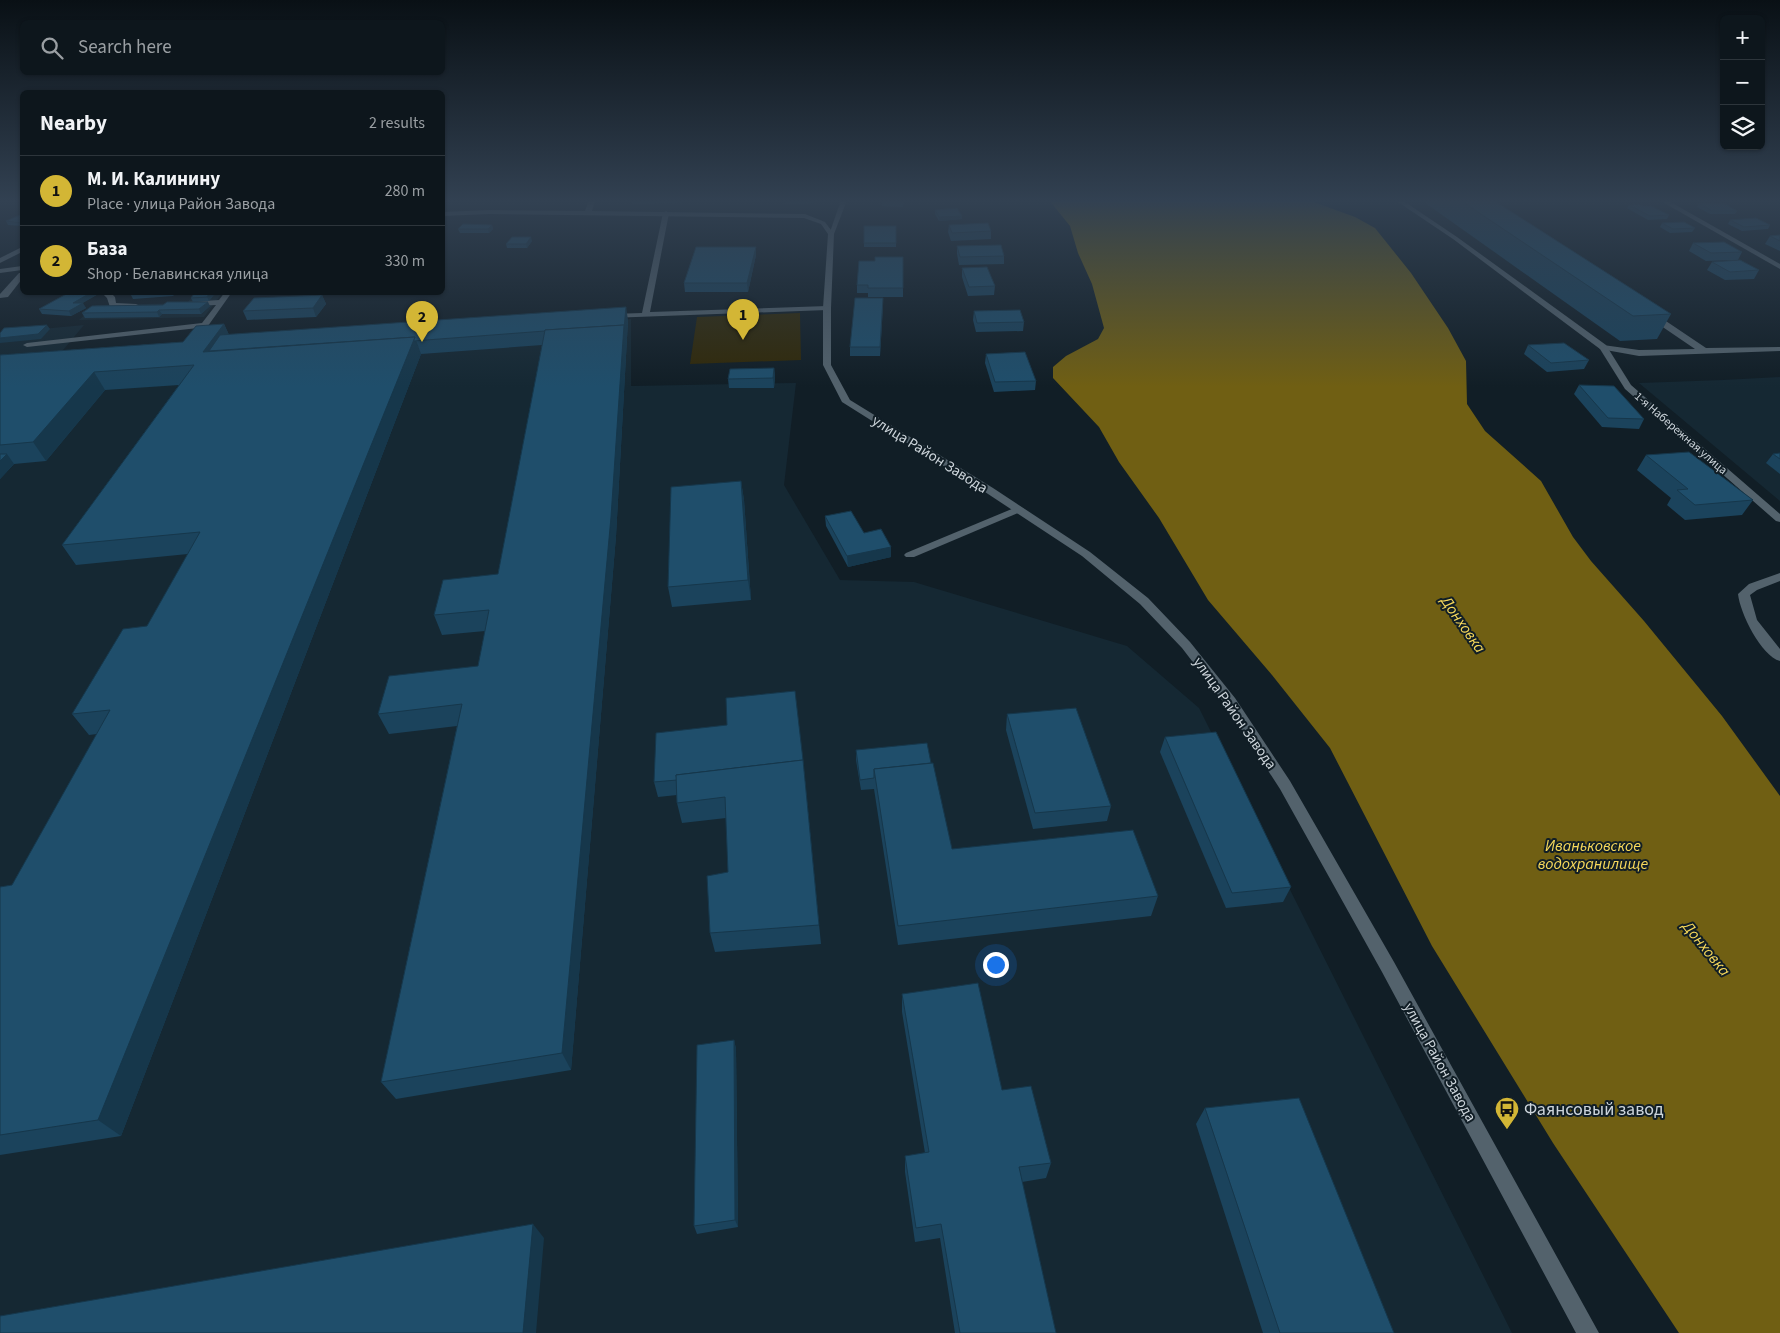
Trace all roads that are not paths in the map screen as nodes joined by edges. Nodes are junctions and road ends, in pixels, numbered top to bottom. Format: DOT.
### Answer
graph roads {
  1 [pos="656,262"];
  2 [pos="829,262"];
  3 [pos="1487,262"];
  4 [pos="20,268"];
  5 [pos="0,271"];
  6 [pos="20,277"];
  7 [pos="108,295"];
  8 [pos="227,295"];
  9 [pos="0,296"];
  10 [pos="222,302"];
  11 [pos="183,305"];
  12 [pos="148,306"];
  13 [pos="827,308"];
  14 [pos="1646,312"];
  15 [pos="646,314"];
  16 [pos="598,316"];
  17 [pos="204,325"];
  18 [pos="204,336"];
  19 [pos="27,345"];
  20 [pos="1603,347"];
  21 [pos="1780,349"];
  22 [pos="1704,351"];
  23 [pos="1019,509"];
  24 [pos="1780,519"];
  25 [pos="910,555"];
  26 [pos="1780,577"];
  27 [pos="1780,657"];
  28 [pos="1588,1333"];
  1 -- 15 [label="street"];
  2 -- 13 [label="street, улица Район Завода"];
  3 -- 20 [label="street, 1-я Набережная улица"];
  4 -- 5 [label="street"];
  6 -- 9 [label="street"];
  7 -- 12 [label="street"];
  8 -- 10 [label="street"];
  10 -- 11 [label="street"];
  10 -- 17 [label="street"];
  13 -- 15 [label="street"];
  13 -- 23 [label="street, улица Район Завода"];
  14 -- 22 [label="street"];
  15 -- 16 [label="street"];
  17 -- 18 [label="street"];
  17 -- 19 [label="street"];
  20 -- 22 [label="street"];
  20 -- 24 [label="street, 1-я Набережная улица"];
  21 -- 22 [label="street"];
  23 -- 25 [label="street"];
  23 -- 28 [label="street, улица Район Завода"];
  26 -- 27 [label="street"];
}
